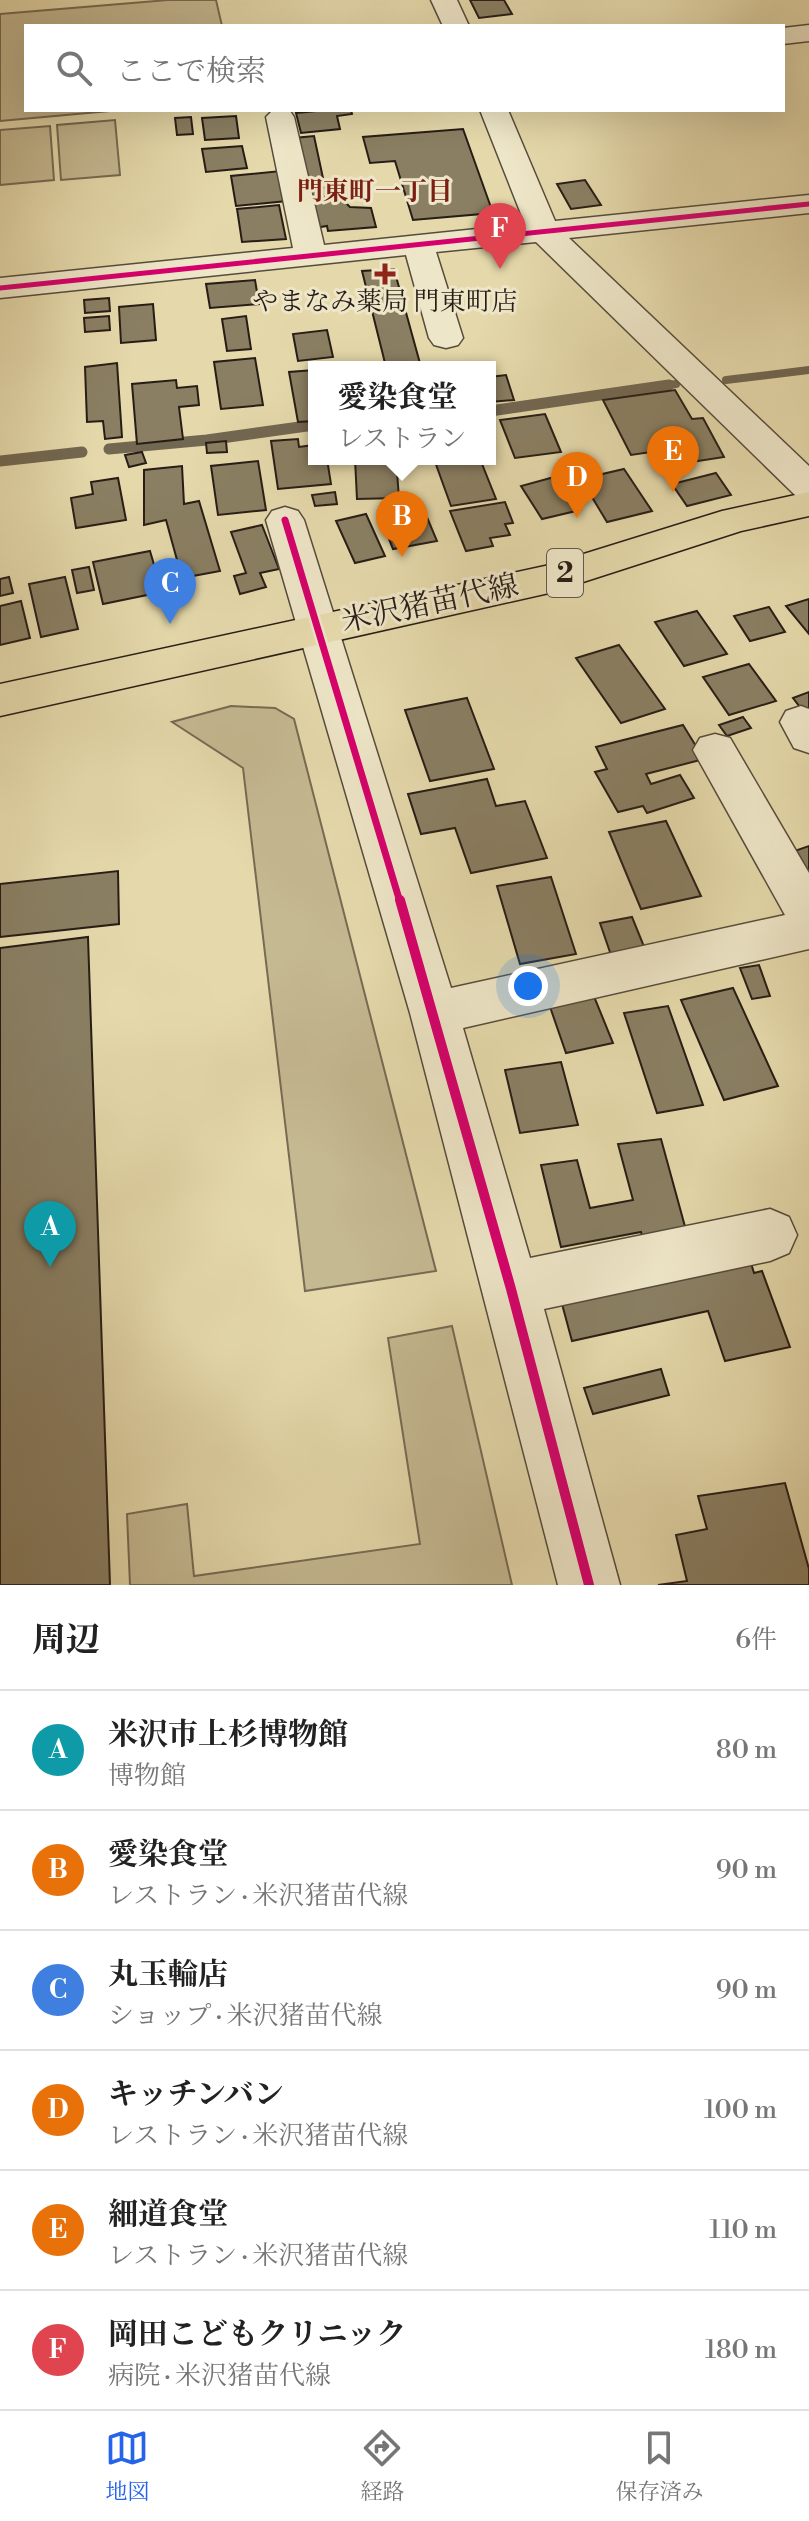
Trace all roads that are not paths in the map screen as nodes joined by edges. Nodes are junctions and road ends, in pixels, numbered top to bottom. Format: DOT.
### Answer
graph roads {
  1 [pos="444,0"];
  2 [pos="455,24"];
  3 [pos="809,33"];
  4 [pos="785,36"];
  5 [pos="495,112"];
  6 [pos="280,117"];
  7 [pos="809,204"];
  8 [pos="543,231"];
  9 [pos="419,247"];
  10 [pos="311,257"];
  11 [pos="0,288"];
  12 [pos="446,338"];
  13 [pos="809,487"];
  14 [pos="809,504"];
  15 [pos="285,520"];
  16 [pos="318,629"];
  17 [pos="0,700"];
  18 [pos="715,750"];
  19 [pos="809,915"];
  20 [pos="809,929"];
  21 [pos="434,1013"];
  22 [pos="770,1235"];
  23 [pos="511,1289"];
  24 [pos="589,1585"];
  1 -- 2 [label="street"];
  3 -- 4 [label="street"];
  5 -- 8 [label="street"];
  6 -- 10 [label="street"];
  7 -- 8 [label="street"];
  8 -- 9 [label="street"];
  8 -- 13 [label="street"];
  9 -- 10 [label="street"];
  9 -- 12 [label="street"];
  10 -- 11 [label="street"];
  14 -- 16 [label="main road, 米沢猪苗代線 / 2"];
  15 -- 16 [label="street"];
  16 -- 17 [label="main road, 米沢猪苗代線 / 2"];
  16 -- 21 [label="street"];
  18 -- 19 [label="street"];
  20 -- 21 [label="street"];
  21 -- 23 [label="street"];
  22 -- 23 [label="street"];
  23 -- 24 [label="street"];
}
